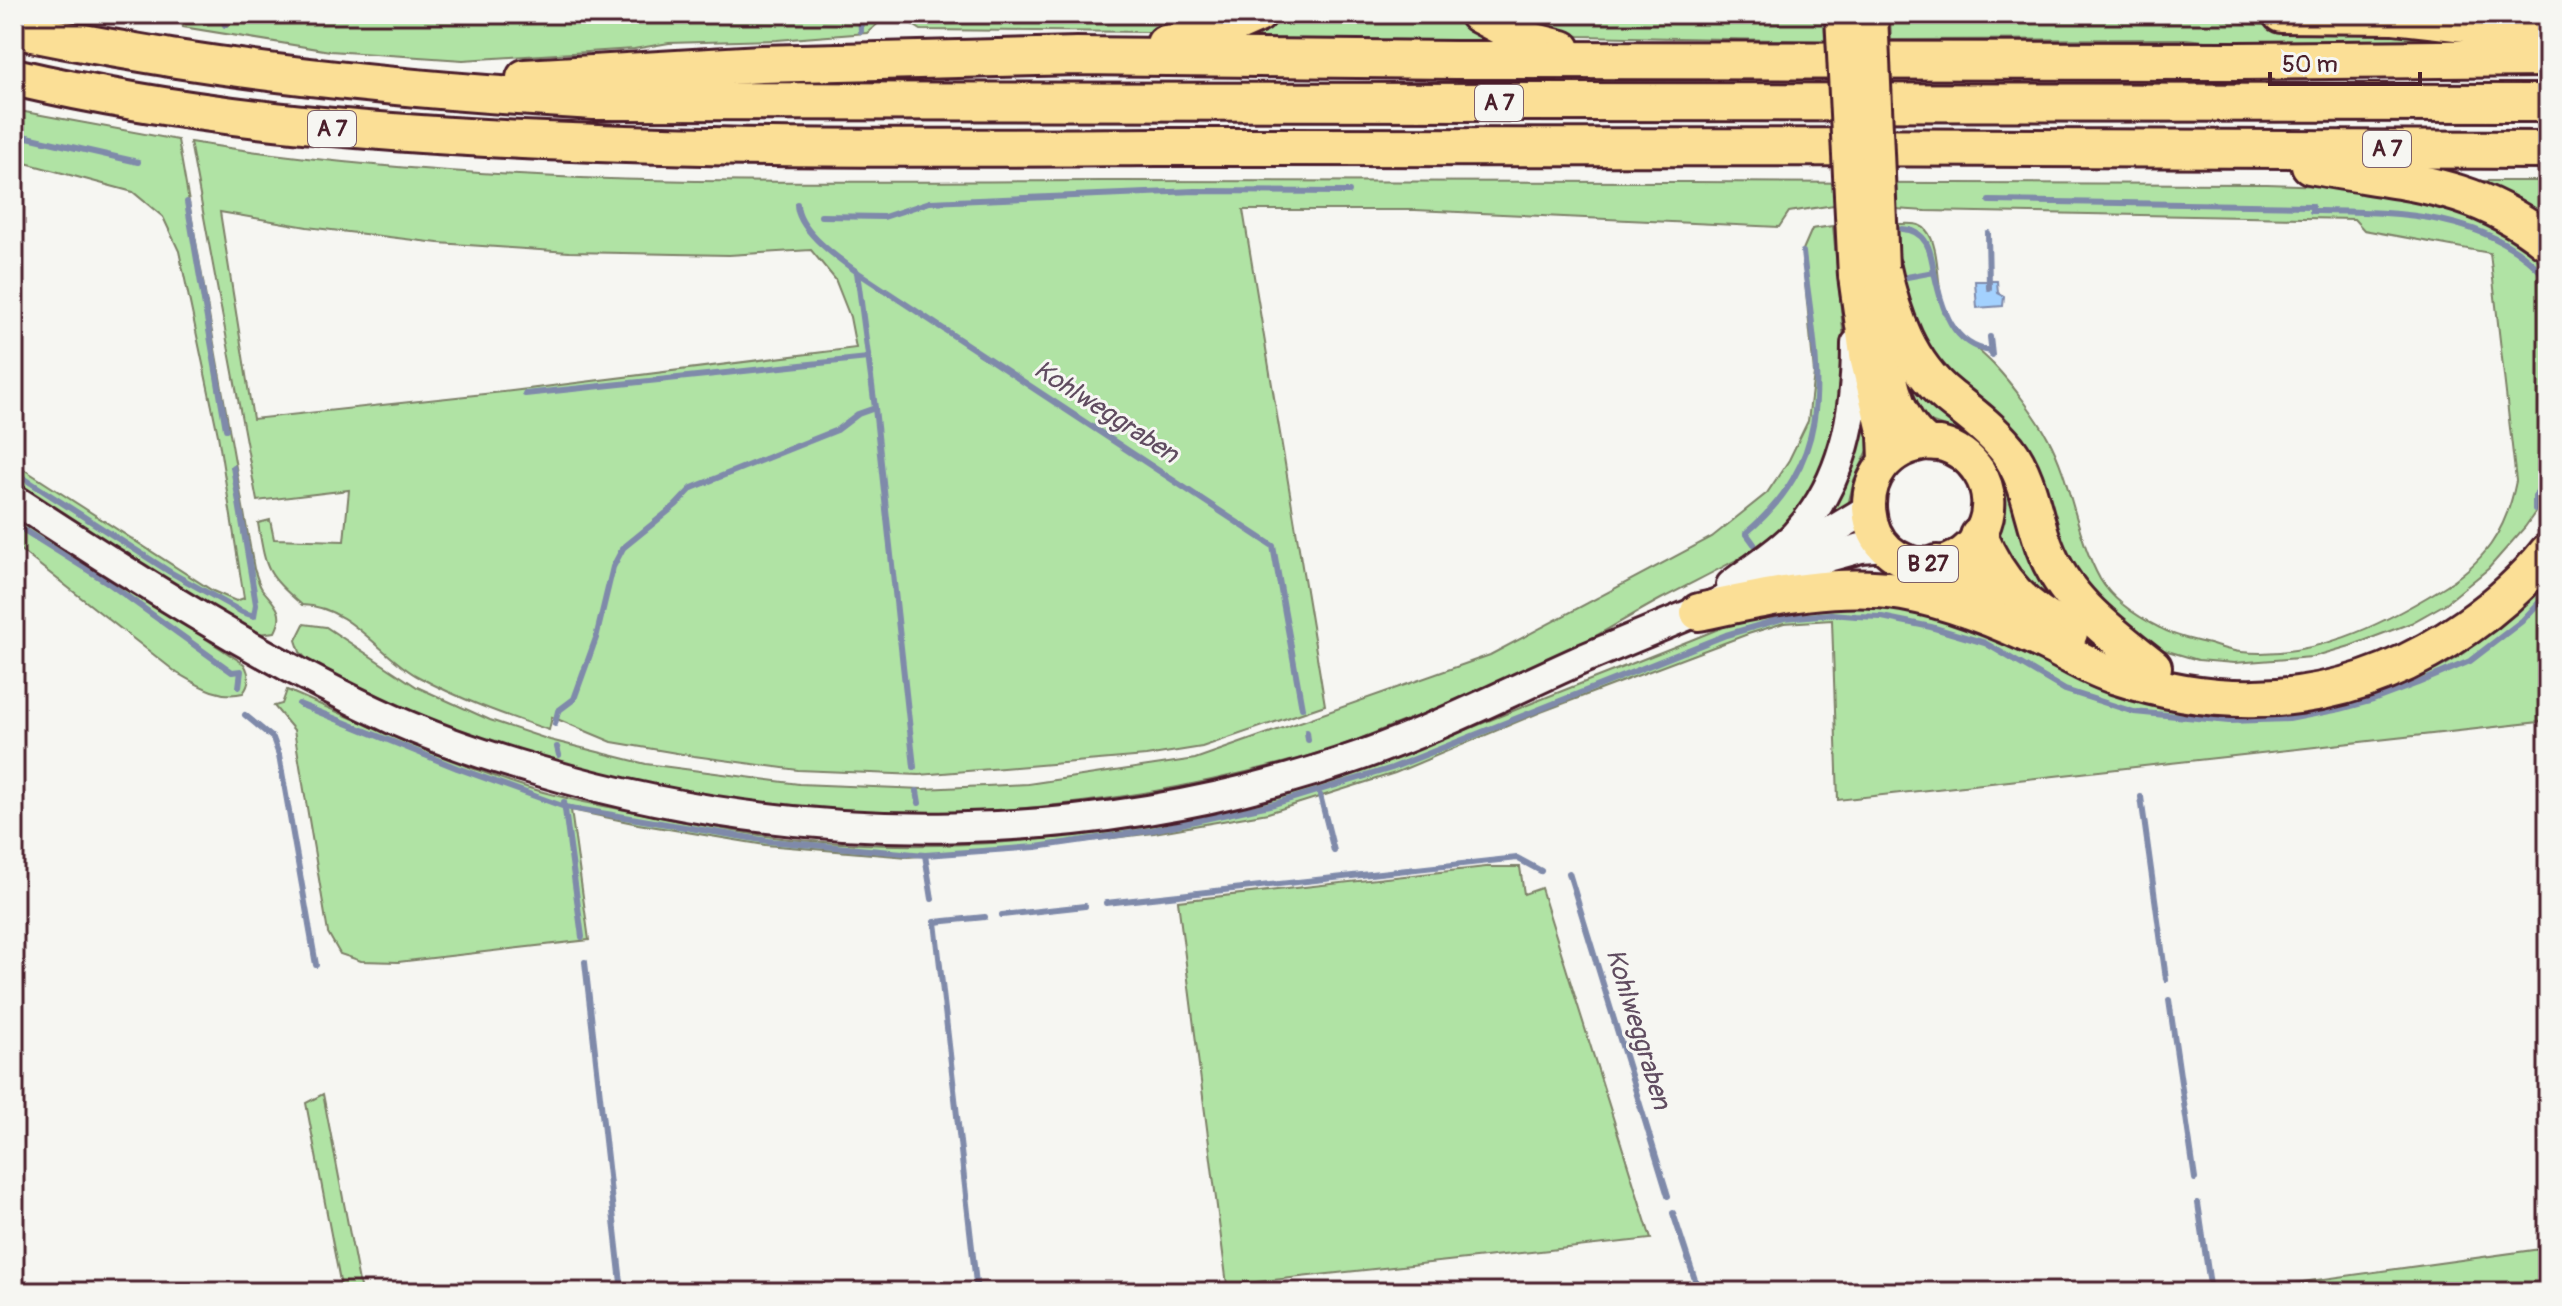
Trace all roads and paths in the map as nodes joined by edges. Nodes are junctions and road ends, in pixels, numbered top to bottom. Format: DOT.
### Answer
graph roads {
  1 [pos="1258,14"];
  2 [pos="1478,14"];
  3 [pos="1842,14"];
  4 [pos="1871,14"];
  5 [pos="2281,14"];
  6 [pos="14,29"];
  7 [pos="2548,37"];
  8 [pos="1077,56"];
  9 [pos="2548,58"];
  10 [pos="1602,59"];
  11 [pos="14,77"];
  12 [pos="392,87"];
  13 [pos="2548,103"];
  14 [pos="2226,148"];
  15 [pos="2548,150"];
  16 [pos="2548,242"];
  17 [pos="1869,272"];
  18 [pos="1928,443"];
  19 [pos="1886,460"];
  20 [pos="14,499"];
  21 [pos="1868,509"];
  22 [pos="2548,531"];
  23 [pos="1979,536"];
  24 [pos="1885,546"];
  25 [pos="2548,552"];
  26 [pos="1937,564"];
  27 [pos="1731,585"];
  28 [pos="1699,612"];
  29 [pos="2051,645"];
  30 [pos="1587,658"];
  31 [pos="2153,667"];
  1 -- 8 [label="highway"];
  2 -- 10 [label="highway"];
  3 -- 17 [label="main road, B 27, bridge"];
  4 -- 17 [label="main road, B 27, bridge"];
  5 -- 7 [label="highway"];
  6 -- 12 [label="highway, A 7"];
  8 -- 10 [label="highway"];
  8 -- 12 [label="highway"];
  9 -- 10 [label="highway"];
  11 -- 14 [label="highway, A 7"];
  12 -- 13 [label="highway, A 7"];
  14 -- 15 [label="highway, A 7"];
  14 -- 16 [label="highway"];
  17 -- 18 [label="main road, B 27"];
  17 -- 19 [label="main road, B 27"];
  17 -- 27 [label="main road"];
  17 -- 31 [label="highway"];
  18 -- 19 [label="main road"];
  18 -- 23 [label="main road, B 27"];
  19 -- 21 [label="main road"];
  20 -- 30 [label="main road"];
  21 -- 24 [label="main road, B 27"];
  21 -- 27 [label="main road"];
  22 -- 31 [label="highway"];
  23 -- 26 [label="main road, B 27"];
  23 -- 31 [label="highway"];
  24 -- 26 [label="main road, B 27"];
  24 -- 28 [label="main road"];
  25 -- 29 [label="highway"];
  26 -- 29 [label="highway"];
  27 -- 30 [label="main road"];
  28 -- 29 [label="highway"];
  28 -- 30 [label="main road"];
}
